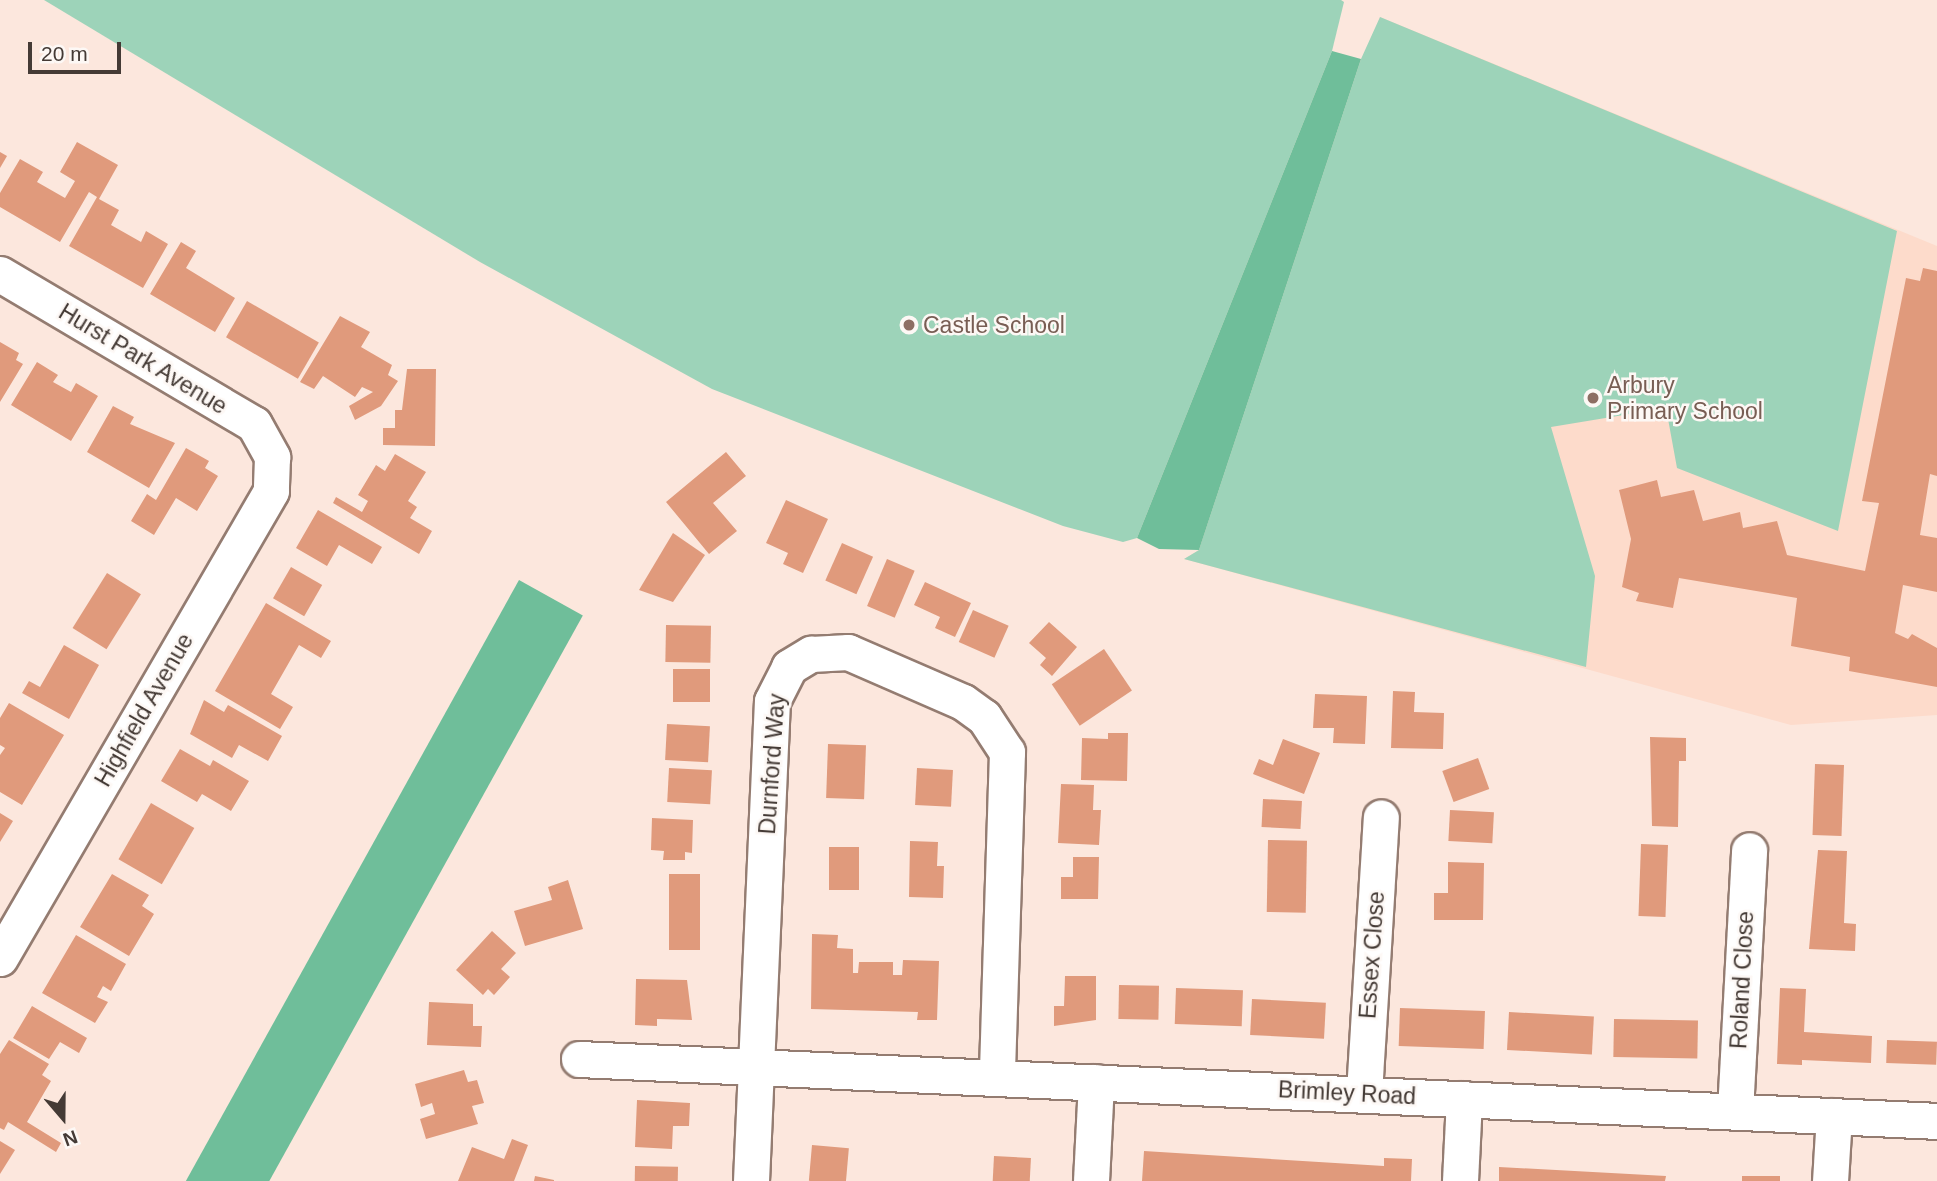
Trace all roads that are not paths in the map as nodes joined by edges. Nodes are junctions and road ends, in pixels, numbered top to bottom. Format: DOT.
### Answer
graph roads {
  1 [pos="0,274"];
  2 [pos="272,457"];
  3 [pos="1381,818"];
  4 [pos="1749,850"];
  5 [pos="0,958"];
  6 [pos="579,1059"];
  7 [pos="756,1066"];
  8 [pos="997,1076"];
  9 [pos="1096,1082"];
  10 [pos="1364,1093"];
  11 [pos="1464,1099"];
  12 [pos="1735,1111"];
  13 [pos="1834,1116"];
  14 [pos="1937,1121"];
  15 [pos="751,1181"];
  16 [pos="1091,1181"];
  17 [pos="1460,1181"];
  18 [pos="1830,1181"];
  1 -- 2 [label="street, Hurst Park Avenue"];
  2 -- 5 [label="street, Highfield Avenue"];
  3 -- 10 [label="street, Essex Close"];
  4 -- 12 [label="street, Roland Close"];
  6 -- 7 [label="street, Brimley Road"];
  7 -- 8 [label="street, Brimley Road"];
  7 -- 8 [label="street, Durnford Way"];
  7 -- 15 [label="street, Durnford Way"];
  8 -- 9 [label="street, Brimley Road"];
  9 -- 10 [label="street, Brimley Road"];
  9 -- 16 [label="street"];
  10 -- 11 [label="street, Brimley Road"];
  11 -- 12 [label="street, Brimley Road"];
  11 -- 17 [label="street"];
  12 -- 13 [label="street, Brimley Road"];
  13 -- 14 [label="street, Brimley Road"];
  13 -- 18 [label="street"];
}
